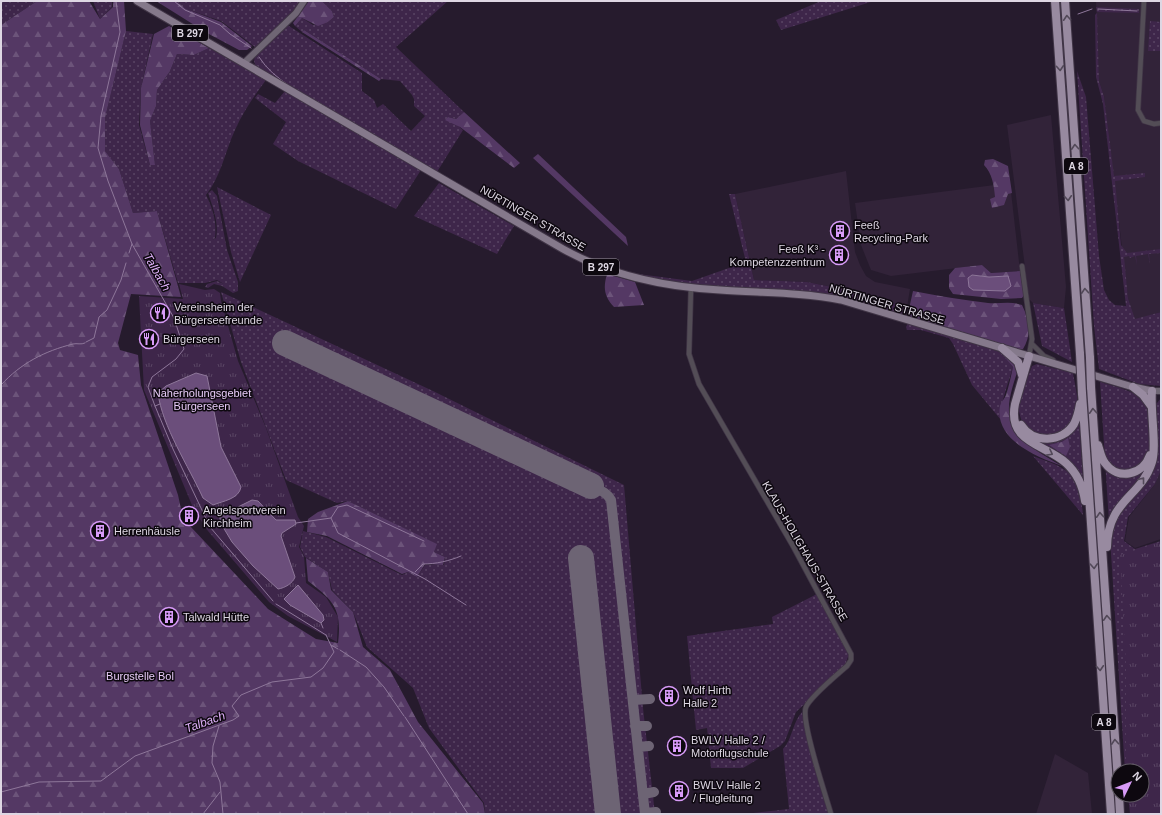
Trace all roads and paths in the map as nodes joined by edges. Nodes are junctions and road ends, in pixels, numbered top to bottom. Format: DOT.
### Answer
graph roads {
  1 [pos="137,1"];
  2 [pos="304,1"];
  3 [pos="1055,1"];
  4 [pos="1065,1"];
  5 [pos="1144,1"];
  6 [pos="244,63"];
  7 [pos="1161,124"];
  8 [pos="1022,266"];
  9 [pos="691,287"];
  10 [pos="1032,344"];
  11 [pos="1002,348"];
  12 [pos="1029,356"];
  13 [pos="1057,363"];
  14 [pos="1022,376"];
  15 [pos="1133,387"];
  16 [pos="1152,391"];
  17 [pos="1161,391"];
  18 [pos="1082,394"];
  19 [pos="1014,404"];
  20 [pos="1151,406"];
  21 [pos="1095,434"];
  22 [pos="1153,445"];
  23 [pos="1090,513"];
  24 [pos="1103,554"];
  25 [pos="1117,763"];
  26 [pos="1119,803"];
  27 [pos="831,814"];
  28 [pos="1111,814"];
  29 [pos="1120,814"];
  1 -- 6 [label="main road, NÜRTINGER STRASSE / B 297"];
  2 -- 6 [label="street"];
  3 -- 18 [label="highway, A 8, one-way, bridge"];
  21 -- 4 [label="highway, A 8, one-way, bridge"];
  5 -- 7 [label="street"];
  6 -- 9 [label="main road, NÜRTINGER STRASSE / B 297"];
  8 -- 10 [label="street"];
  9 -- 11 [label="main road, NÜRTINGER STRASSE / B 297"];
  9 -- 27 [label="street, KLAUS-HOLIGHAUS-STRASSE"];
  10 -- 12 [label="street"];
  10 -- 13 [label="street"];
  11 -- 12 [label="main road, NÜRTINGER STRASSE / B 297"];
  11 -- 14 [label="highway"];
  12 -- 13 [label="main road, NÜRTINGER STRASSE / B 297"];
  12 -- 14 [label="highway"];
  13 -- 15 [label="main road, NÜRTINGER STRASSE / B 297"];
  14 -- 19 [label="highway"];
  15 -- 16 [label="main road, NÜRTINGER STRASSE / B 297"];
  15 -- 20 [label="highway"];
  16 -- 17 [label="street, NÜRTINGER STRASSE"];
  16 -- 20 [label="highway"];
  18 -- 19 [label="highway"];
  18 -- 23 [label="highway, A 8"];
  19 -- 23 [label="highway, one-way"];
  20 -- 22 [label="highway"];
  21 -- 22 [label="highway"];
  24 -- 21 [label="highway, A 8, one-way"];
  24 -- 22 [label="highway, one-way"];
  23 -- 28 [label="highway, A 8, one-way"];
  25 -- 24 [label="highway, A 8, one-way"];
  26 -- 29 [label="highway"];
}
